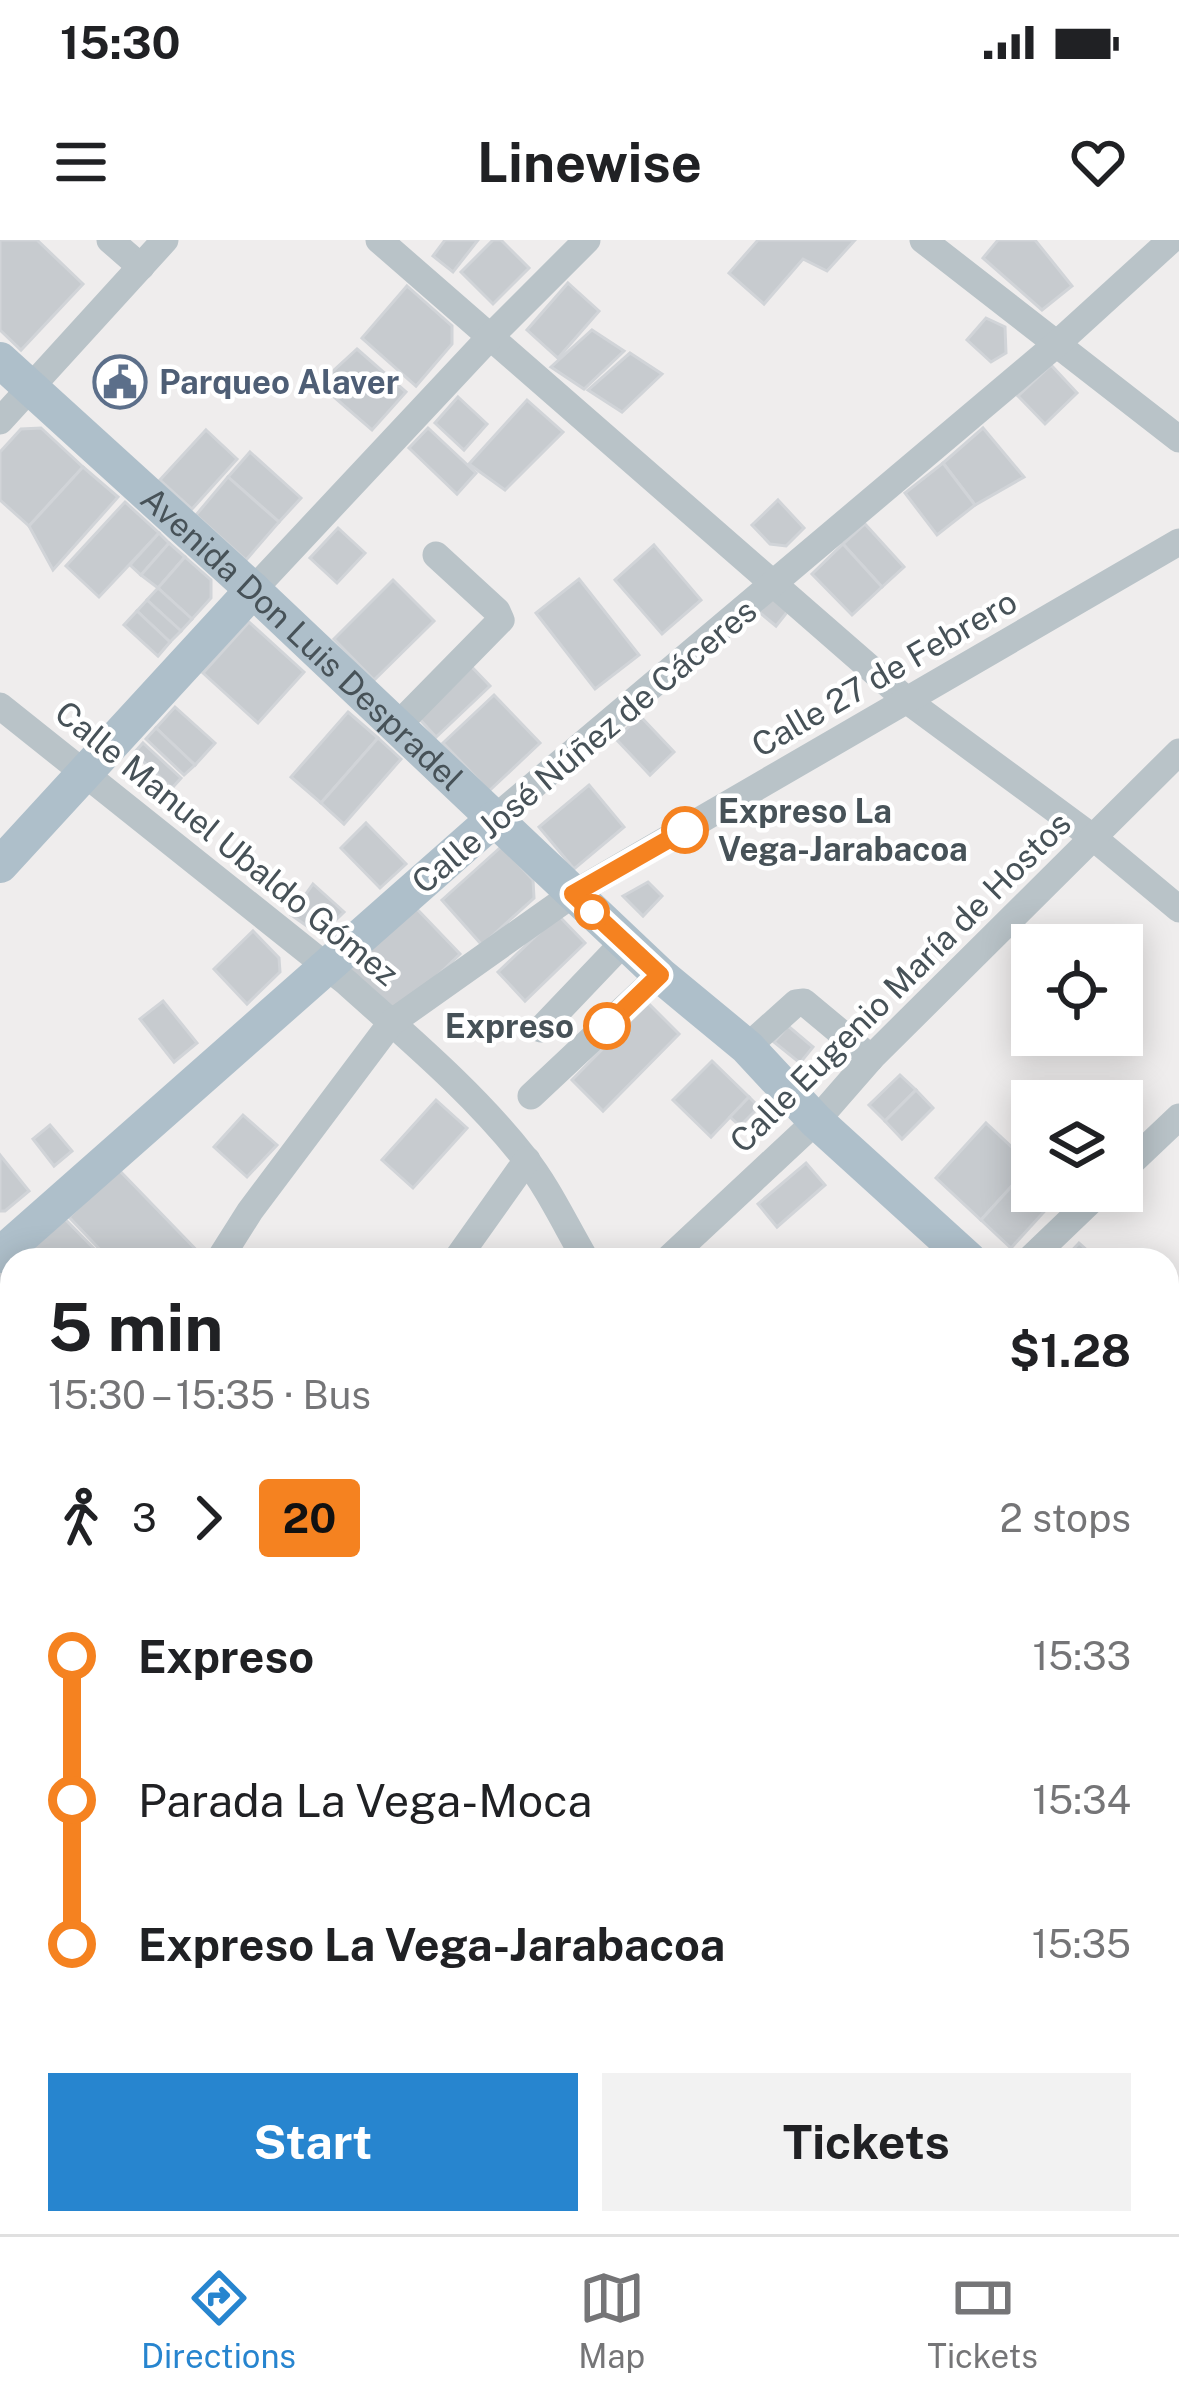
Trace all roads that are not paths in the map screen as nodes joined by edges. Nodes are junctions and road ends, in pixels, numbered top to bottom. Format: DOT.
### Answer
graph roads {
  1 [pos="110,240"];
  2 [pos="165,240"];
  3 [pos="379,240"];
  4 [pos="587,240"];
  5 [pos="923,240"];
  6 [pos="1171,240"];
  7 [pos="141,267"];
  8 [pos="491,336"];
  9 [pos="1058,342"];
  10 [pos="0,360"];
  11 [pos="29,389"];
  12 [pos="0,422"];
  13 [pos="1179,439"];
  14 [pos="1179,542"];
  15 [pos="436,555"];
  16 [pos="776,583"];
  17 [pos="253,590"];
  18 [pos="909,702"];
  19 [pos="0,706"];
  20 [pos="396,727"];
  21 [pos="1179,752"];
  22 [pos="83,772"];
  23 [pos="494,819"];
  24 [pos="1095,839"];
  25 [pos="0,865"];
  26 [pos="573,894"];
  27 [pos="1179,910"];
  28 [pos="624,941"];
  29 [pos="328,968"];
  30 [pos="660,975"];
  31 [pos="391,1023"];
  32 [pos="541,1030"];
  33 [pos="747,1047"];
  34 [pos="871,1058"];
  35 [pos="531,1096"];
  36 [pos="1179,1117"];
  37 [pos="816,1120"];
  38 [pos="1143,1151"];
  39 [pos="527,1160"];
  40 [pos="1080,1212"];
  41 [pos="11,1248"];
  42 [pos="227,1248"];
  43 [pos="465,1248"];
  44 [pos="579,1248"];
  45 [pos="681,1248"];
  46 [pos="956,1248"];
  47 [pos="1042,1248"];
  1 -- 7 [label="street"];
  2 -- 7 [label="street"];
  3 -- 8 [label="street"];
  4 -- 8 [label="street"];
  5 -- 9 [label="street"];
  6 -- 9 [label="street, Calle José Núñez de Cáceres"];
  7 -- 11 [label="street"];
  8 -- 16 [label="street"];
  8 -- 17 [label="street"];
  9 -- 13 [label="street"];
  9 -- 16 [label="street, Calle José Núñez de Cáceres"];
  10 -- 11 [label="main road, Avenida Don Luis Despradel"];
  11 -- 12 [label="street"];
  11 -- 17 [label="main road, Avenida Don Luis Despradel"];
  14 -- 18 [label="street, Calle 27 de Febrero"];
  15 -- 20 [label="street"];
  16 -- 18 [label="street"];
  16 -- 23 [label="street, Calle José Núñez de Cáceres"];
  17 -- 20 [label="main road, Avenida Don Luis Despradel"];
  17 -- 22 [label="main road"];
  18 -- 24 [label="street"];
  18 -- 26 [label="street, Calle 27 de Febrero"];
  19 -- 22 [label="street, Calle Manuel Ubaldo Gómez"];
  20 -- 23 [label="main road, Avenida Don Luis Despradel"];
  21 -- 24 [label="street, Calle Eugenio María de Hostos"];
  22 -- 25 [label="main road"];
  22 -- 29 [label="street, Calle Manuel Ubaldo Gómez"];
  23 -- 26 [label="main road, Avenida Don Luis Despradel"];
  23 -- 29 [label="main road, Calle José Núñez de Cáceres"];
  24 -- 27 [label="street"];
  24 -- 34 [label="street, Calle Eugenio María de Hostos"];
  26 -- 28 [label="main road, Avenida Don Luis Despradel"];
  26 -- 31 [label="street, Calle 27 de Febrero"];
  28 -- 30 [label="main road, Avenida Don Luis Despradel"];
  28 -- 32 [label="street"];
  29 -- 31 [label="street, Calle Manuel Ubaldo Gómez"];
  29 -- 41 [label="main road, Calle José Núñez de Cáceres"];
  30 -- 33 [label="main road, Avenida Don Luis Despradel"];
  30 -- 35 [label="street"];
  31 -- 39 [label="street, Calle Manuel Ubaldo Gómez"];
  31 -- 42 [label="street, Calle 27 de Febrero"];
  33 -- 34 [label="street"];
  33 -- 37 [label="main road, Avenida Don Luis Despradel"];
  34 -- 37 [label="street, Calle Eugenio María de Hostos"];
  36 -- 38 [label="street"];
  37 -- 45 [label="street, Calle Eugenio María de Hostos"];
  37 -- 46 [label="main road, Avenida Don Luis Despradel"];
  39 -- 43 [label="street"];
  39 -- 44 [label="street, Calle Manuel Ubaldo Gómez"];
  40 -- 47 [label="street"];
}
